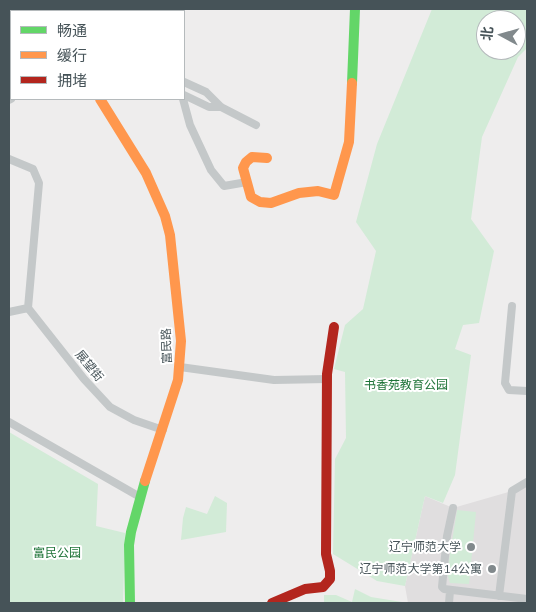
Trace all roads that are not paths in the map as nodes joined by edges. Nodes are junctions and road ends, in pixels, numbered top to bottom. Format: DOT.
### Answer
graph roads {
  1 [pos="355,9"];
  2 [pos="185,82"];
  3 [pos="185,96"];
  4 [pos="101,100"];
  5 [pos="182,100"];
  6 [pos="221,107"];
  7 [pos="256,125"];
  8 [pos="267,158"];
  9 [pos="9,159"];
  10 [pos="247,182"];
  11 [pos="512,306"];
  12 [pos="28,308"];
  13 [pos="9,312"];
  14 [pos="334,327"];
  15 [pos="180,367"];
  16 [pos="327,379"];
  17 [pos="527,391"];
  18 [pos="9,422"];
  19 [pos="162,430"];
  20 [pos="527,482"];
  21 [pos="140,497"];
  22 [pos="453,508"];
  23 [pos="450,591"];
  24 [pos="499,596"];
  25 [pos="527,599"];
  26 [pos="130,603"];
  27 [pos="272,603"];
  28 [pos="449,603"];
  1 -- 10 [label="street"];
  2 -- 6 [label="street"];
  3 -- 6 [label="street"];
  4 -- 15 [label="street, 富民路"];
  5 -- 10 [label="street"];
  6 -- 7 [label="street"];
  8 -- 10 [label="street"];
  9 -- 12 [label="street"];
  11 -- 17 [label="street"];
  12 -- 13 [label="street"];
  12 -- 19 [label="street, 展望街"];
  14 -- 16 [label="street"];
  15 -- 16 [label="street"];
  15 -- 19 [label="street, 富民路"];
  16 -- 27 [label="street"];
  18 -- 21 [label="street"];
  19 -- 21 [label="street, 富民路"];
  20 -- 24 [label="street"];
  21 -- 26 [label="street, 富民路"];
  22 -- 23 [label="street"];
  23 -- 24 [label="street"];
  23 -- 28 [label="street"];
  24 -- 25 [label="street"];
}
